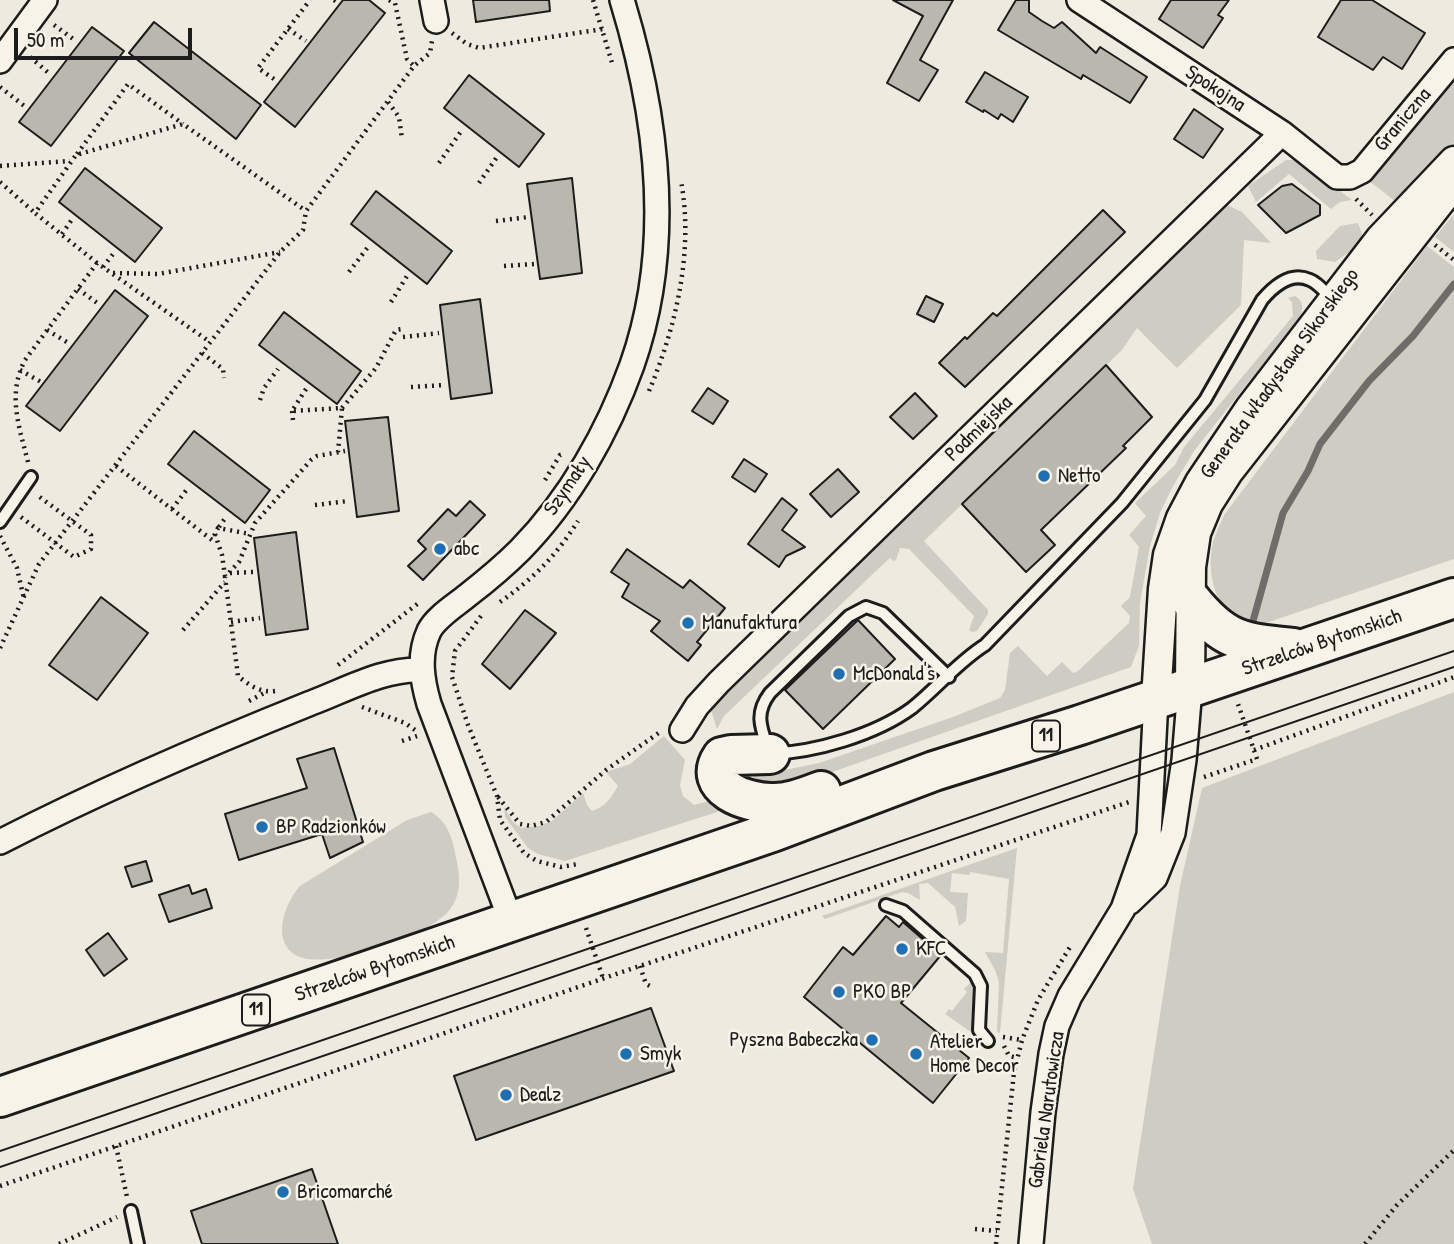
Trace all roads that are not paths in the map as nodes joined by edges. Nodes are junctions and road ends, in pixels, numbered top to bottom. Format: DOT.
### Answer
graph roads {
  1 [pos="45,0"];
  2 [pos="622,0"];
  3 [pos="1079,0"];
  4 [pos="1454,60"];
  5 [pos="0,61"];
  6 [pos="1282,133"];
  7 [pos="1454,161"];
  8 [pos="1343,177"];
  9 [pos="1454,184"];
  10 [pos="1343,308"];
  11 [pos="28,482"];
  12 [pos="0,522"];
  13 [pos="1454,598"];
  14 [pos="1191,600"];
  15 [pos="1302,649"];
  16 [pos="422,670"];
  17 [pos="949,677"];
  18 [pos="1173,694"];
  19 [pos="682,730"];
  20 [pos="770,754"];
  21 [pos="934,771"];
  22 [pos="0,842"];
  23 [pos="886,905"];
  24 [pos="1123,909"];
  25 [pos="511,922"];
  26 [pos="988,1041"];
  27 [pos="0,1097"];
  28 [pos="131,1211"];
  29 [pos="138,1244"];
  30 [pos="1031,1244"];
  1 -- 5 [label="street"];
  2 -- 16 [label="street, Szymały"];
  3 -- 6 [label="street, Spokojna"];
  4 -- 8 [label="street, Graniczna"];
  6 -- 8 [label="street, Spokojna"];
  6 -- 19 [label="street, Podmiejska"];
  7 -- 10 [label="street, Generała Władysława Sikorskiego"];
  9 -- 10 [label="street, Generała Władysława Sikorskiego"];
  10 -- 14 [label="street, Generała Władysława Sikorskiego"];
  10 -- 17 [label="lane"];
  10 -- 18 [label="street, Generała Władysława Sikorskiego"];
  11 -- 12 [label="lane"];
  13 -- 15 [label="highway, Strzelców Bytomskich / 11"];
  14 -- 15 [label="highway"];
  14 -- 18 [label="street, Generała Władysława Sikorskiego"];
  15 -- 18 [label="highway, Strzelców Bytomskich / 11"];
  16 -- 22 [label="street"];
  16 -- 25 [label="street, Szymały"];
  17 -- 20 [label="lane"];
  17 -- 20 [label="lane"];
  18 -- 21 [label="highway, 11"];
  18 -- 24 [label="street, Gabriela Narutowicza"];
  18 -- 24 [label="street, Gabriela Narutowicza"];
  20 -- 21 [label="highway"];
  21 -- 25 [label="highway, 11"];
  23 -- 26 [label="lane"];
  24 -- 30 [label="street, Gabriela Narutowicza"];
  25 -- 27 [label="highway, Strzelców Bytomskich / 11"];
  28 -- 29 [label="lane"];
}
